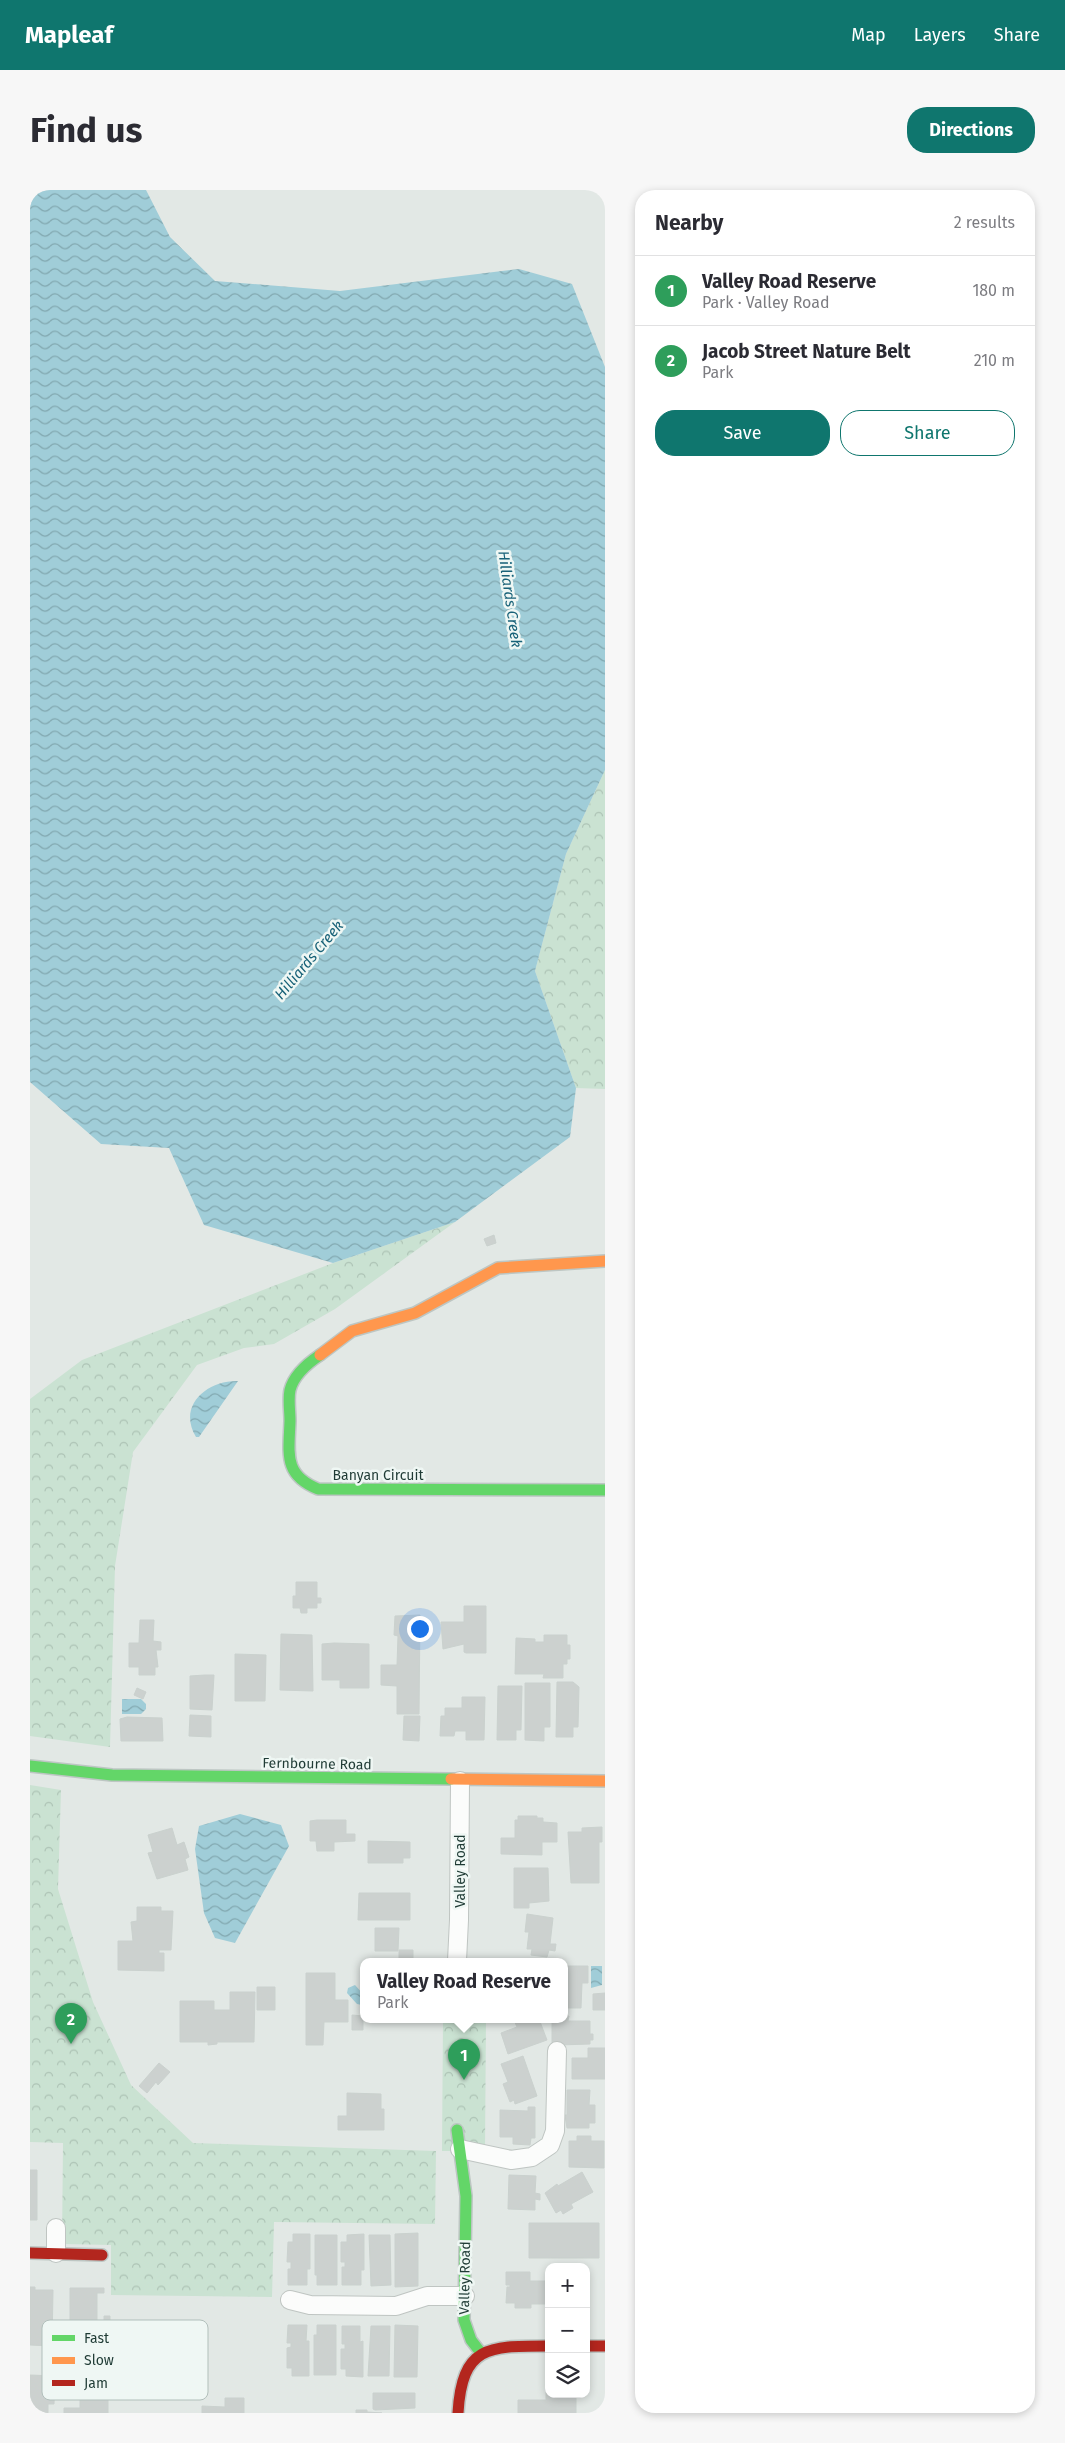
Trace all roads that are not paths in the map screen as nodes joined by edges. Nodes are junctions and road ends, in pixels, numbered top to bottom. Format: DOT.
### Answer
graph roads {
  1 [pos="605,1260"];
  2 [pos="605,1490"];
  3 [pos="30,1766"];
  4 [pos="460,1781"];
  5 [pos="605,1781"];
  6 [pos="457,1958"];
  7 [pos="557,2051"];
  8 [pos="456,2130"];
  9 [pos="460,2149"];
  10 [pos="56,2228"];
  11 [pos="30,2253"];
  12 [pos="56,2253"];
  13 [pos="102,2254"];
  14 [pos="465,2296"];
  15 [pos="290,2300"];
  16 [pos="545,2346"];
  17 [pos="590,2346"];
  18 [pos="605,2346"];
  19 [pos="481,2353"];
  20 [pos="458,2413"];
  1 -- 2 [label="street, Banyan Circuit"];
  3 -- 4 [label="street, Fernbourne Road"];
  4 -- 5 [label="street, Fernbourne Road"];
  4 -- 6 [label="street, Valley Road"];
  7 -- 9 [label="street"];
  8 -- 9 [label="street, Valley Road"];
  9 -- 14 [label="street, Valley Road"];
  10 -- 12 [label="street"];
  11 -- 12 [label="street"];
  12 -- 13 [label="street"];
  14 -- 15 [label="street"];
  14 -- 19 [label="street, Valley Road"];
  16 -- 19 [label="street"];
  17 -- 18 [label="street"];
  19 -- 20 [label="street"];
}
